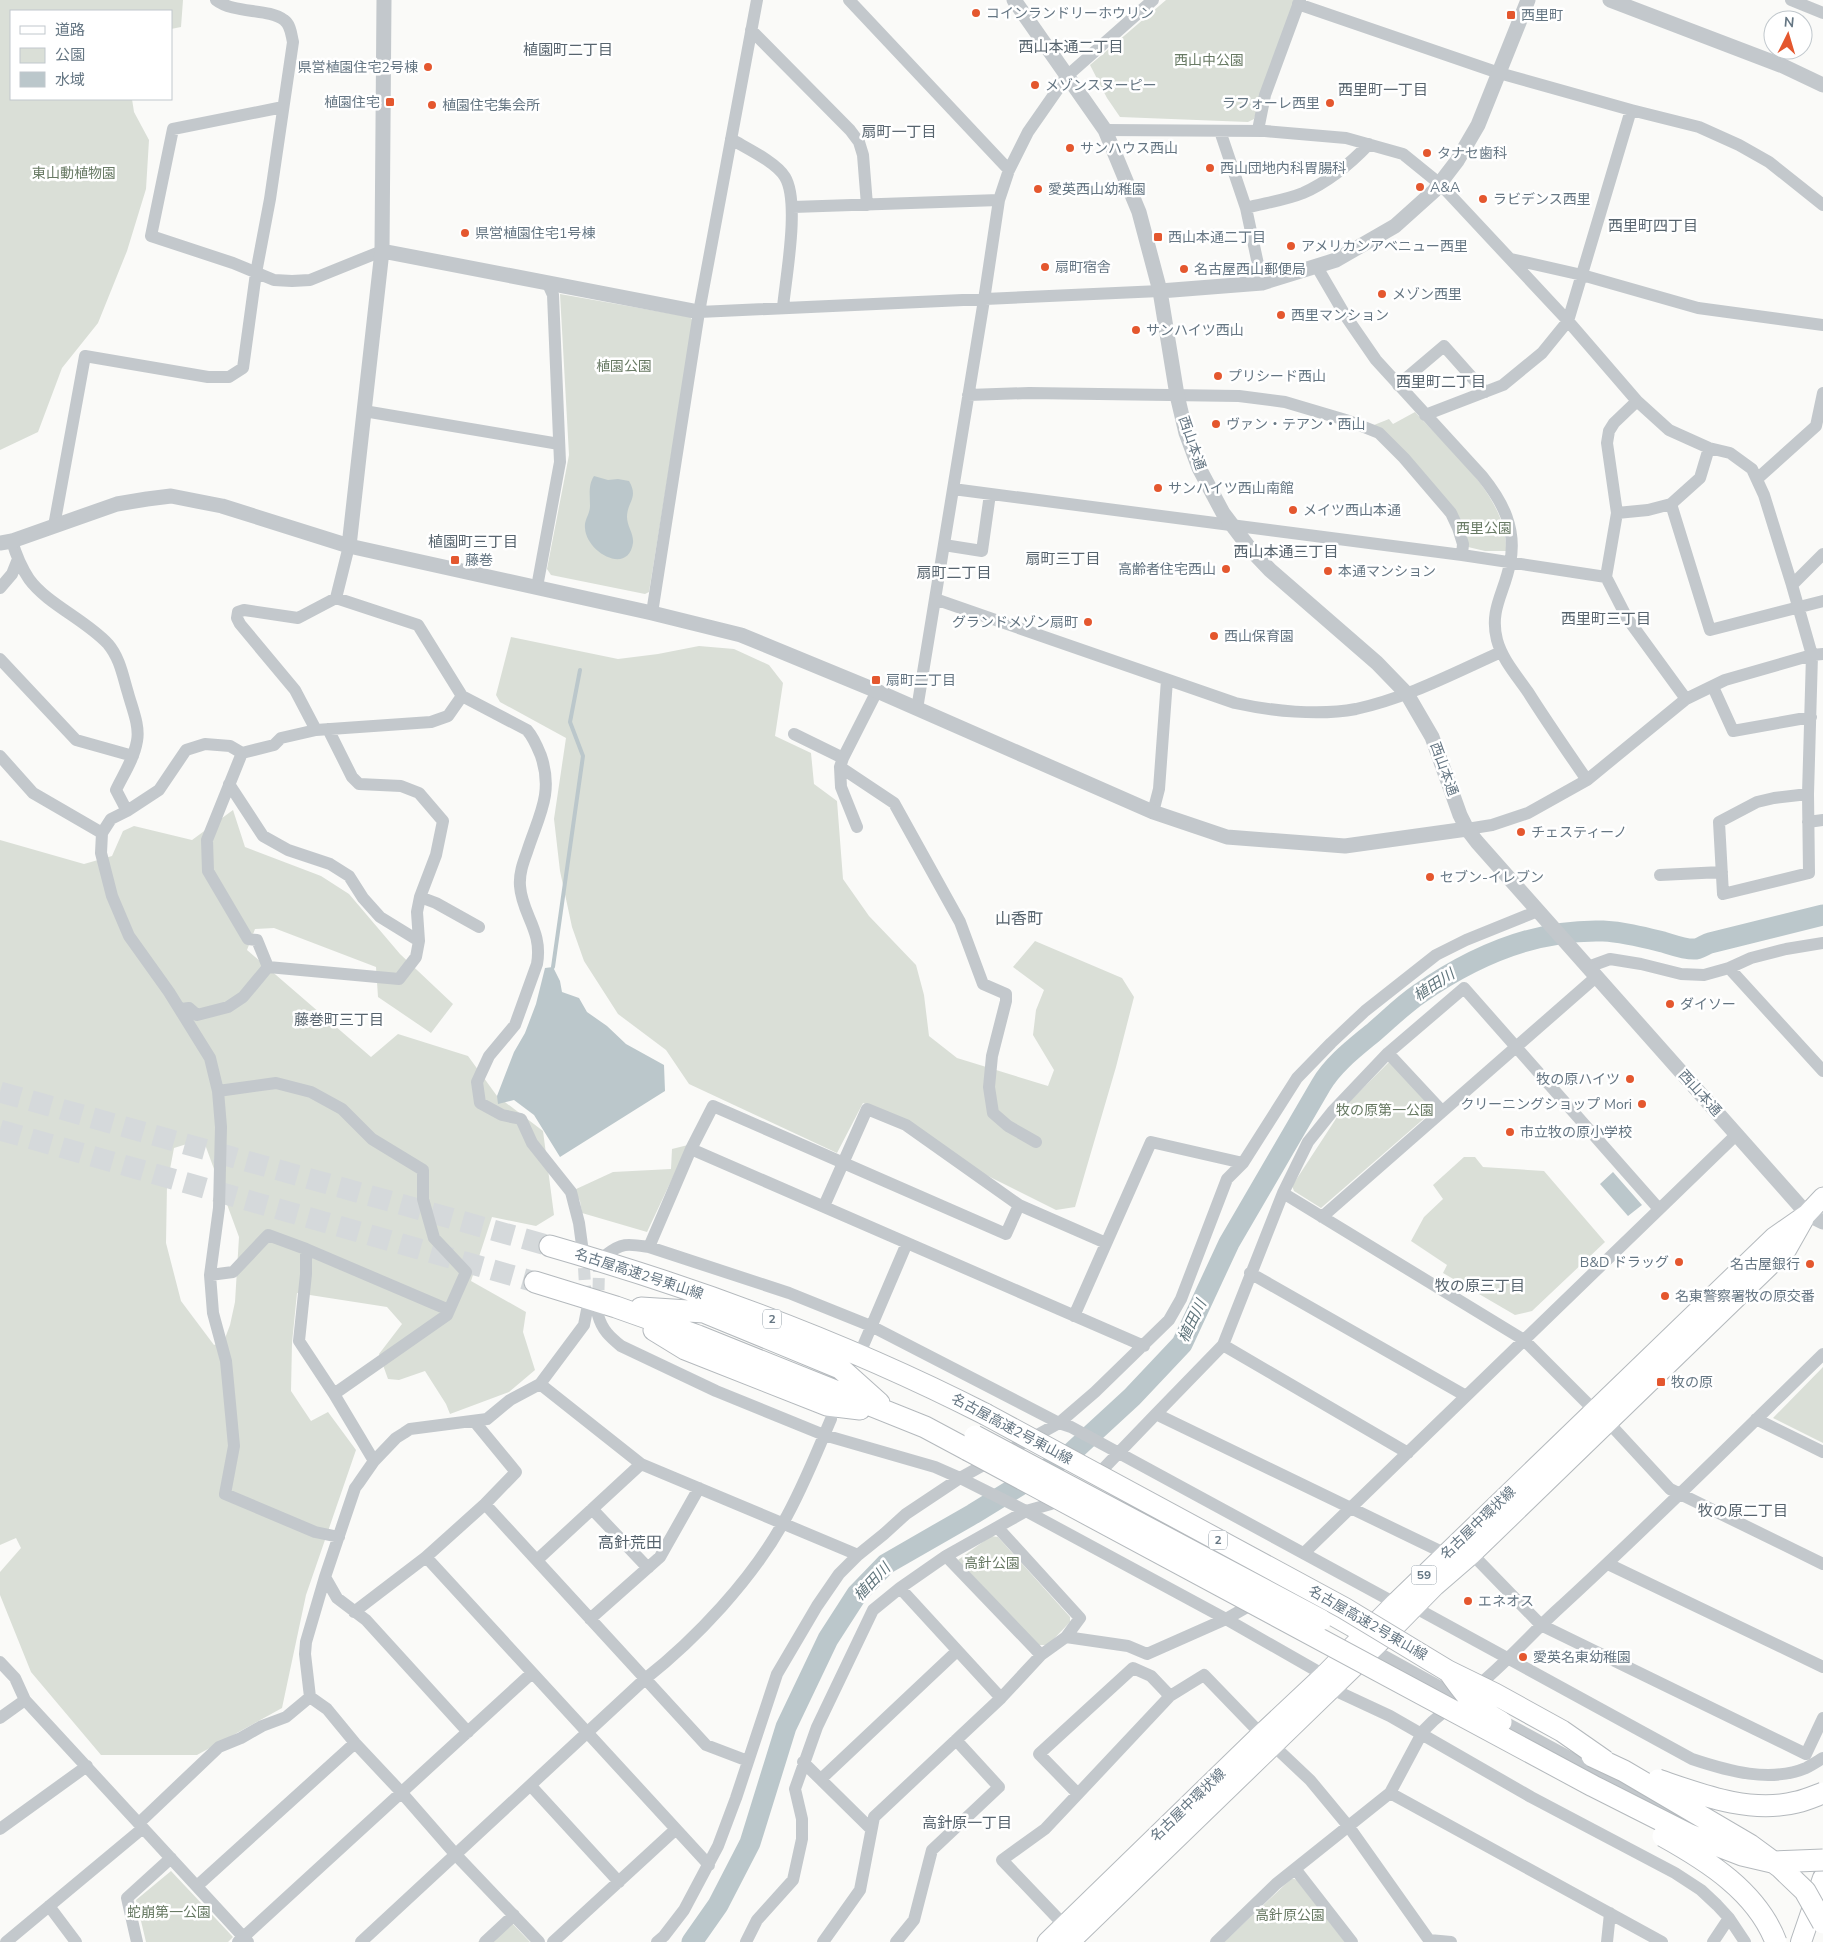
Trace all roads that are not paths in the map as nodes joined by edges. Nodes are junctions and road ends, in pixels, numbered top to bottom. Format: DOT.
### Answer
graph roads {
  1 [pos="216,0"];
  2 [pos="384,0"];
  3 [pos="757,0"];
  4 [pos="849,0"];
  5 [pos="1014,0"];
  6 [pos="1153,0"];
  7 [pos="1528,0"];
  8 [pos="1610,0"];
  9 [pos="1791,0"];
  10 [pos="1299,2"];
  11 [pos="1823,13"];
  12 [pos="751,30"];
  13 [pos="1500,73"];
  14 [pos="1067,76"];
  15 [pos="1823,85"];
  16 [pos="283,107"];
  17 [pos="1631,110"];
  18 [pos="1105,130"];
  19 [pos="1220,130"];
  20 [pos="1258,130"];
  21 [pos="731,139"];
  22 [pos="1369,144"];
  23 [pos="1009,170"];
  24 [pos="1440,184"];
  25 [pos="999,200"];
  26 [pos="868,205"];
  27 [pos="1823,205"];
  28 [pos="793,207"];
  29 [pos="1246,208"];
  30 [pos="382,251"];
  31 [pos="1511,260"];
  32 [pos="1316,266"];
  33 [pos="256,272"];
  34 [pos="1582,275"];
  35 [pos="548,284"];
  36 [pos="1262,284"];
  37 [pos="1160,291"];
  38 [pos="984,300"];
  39 [pos="783,307"];
  40 [pos="699,312"];
  41 [pos="1568,321"];
  42 [pos="1823,324"];
  43 [pos="1398,386"];
  44 [pos="1485,392"];
  45 [pos="1823,393"];
  46 [pos="968,395"];
  47 [pos="1177,395"];
  48 [pos="1638,402"];
  49 [pos="364,411"];
  50 [pos="1424,415"];
  51 [pos="1819,428"];
  52 [pos="560,444"];
  53 [pos="1709,448"];
  54 [pos="1756,479"];
  55 [pos="953,489"];
  56 [pos="990,494"];
  57 [pos="1672,504"];
  58 [pos="1617,513"];
  59 [pos="54,526"];
  60 [pos="1236,527"];
  61 [pos="6,542"];
  62 [pos="944,545"];
  63 [pos="349,546"];
  64 [pos="1823,554"];
  65 [pos="1462,555"];
  66 [pos="18,559"];
  67 [pos="1510,563"];
  68 [pos="1606,577"];
  69 [pos="1792,585"];
  70 [pos="537,587"];
  71 [pos="0,588"];
  72 [pos="336,598"];
  73 [pos="935,599"];
  74 [pos="1823,601"];
  75 [pos="1798,609"];
  76 [pos="652,613"];
  77 [pos="1501,652"];
  78 [pos="1818,655"];
  79 [pos="0,659"];
  80 [pos="1168,680"];
  81 [pos="1713,687"];
  82 [pos="878,691"];
  83 [pos="1407,694"];
  84 [pos="462,696"];
  85 [pos="1686,700"];
  86 [pos="917,709"];
  87 [pos="1811,716"];
  88 [pos="322,730"];
  89 [pos="794,734"];
  90 [pos="1817,737"];
  91 [pos="242,753"];
  92 [pos="0,756"];
  93 [pos="132,756"];
  94 [pos="842,762"];
  95 [pos="1587,780"];
  96 [pos="229,784"];
  97 [pos="1808,794"];
  98 [pos="127,811"];
  99 [pos="1153,812"];
  100 [pos="1823,820"];
  101 [pos="1808,822"];
  102 [pos="857,827"];
  103 [pos="1467,829"];
  104 [pos="102,833"];
  105 [pos="1722,872"];
  106 [pos="1660,875"];
  107 [pos="420,898"];
  108 [pos="1539,912"];
  109 [pos="479,927"];
  110 [pos="419,941"];
  111 [pos="1823,943"];
  112 [pos="268,967"];
  113 [pos="1729,968"];
  114 [pos="1592,972"];
  115 [pos="181,1009"];
  116 [pos="1517,1047"];
  117 [pos="1388,1053"];
  118 [pos="1823,1070"];
  119 [pos="218,1091"];
  120 [pos="1442,1111"];
  121 [pos="1736,1134"];
  122 [pos="1036,1142"];
  123 [pos="691,1149"];
  124 [pos="843,1163"];
  125 [pos="1243,1163"];
  126 [pos="1283,1193"];
  127 [pos="1823,1197"];
  128 [pos="1019,1205"];
  129 [pos="824,1206"];
  130 [pos="1659,1209"];
  131 [pos="1322,1217"];
  132 [pos="1815,1218"];
  133 [pos="907,1243"];
  134 [pos="1106,1243"];
  135 [pos="582,1245"];
  136 [pos="550,1246"];
  137 [pos="649,1247"];
  138 [pos="306,1249"];
  139 [pos="606,1254"];
  140 [pos="1250,1273"];
  141 [pos="210,1275"];
  142 [pos="535,1282"];
  143 [pos="449,1310"];
  144 [pos="600,1313"];
  145 [pos="1074,1316"];
  146 [pos="872,1326"];
  147 [pos="1524,1340"];
  148 [pos="1223,1345"];
  149 [pos="1144,1346"];
  150 [pos="864,1351"];
  151 [pos="1823,1354"];
  152 [pos="540,1384"];
  153 [pos="334,1394"];
  154 [pos="1466,1396"];
  155 [pos="1156,1414"];
  156 [pos="1601,1416"];
  157 [pos="831,1419"];
  158 [pos="1756,1419"];
  159 [pos="474,1421"];
  160 [pos="1065,1425"];
  161 [pos="977,1431"];
  162 [pos="824,1436"];
  163 [pos="1112,1450"];
  164 [pos="1823,1452"];
  165 [pos="1408,1453"];
  166 [pos="374,1461"];
  167 [pos="641,1464"];
  168 [pos="1105,1467"];
  169 [pos="960,1478"];
  170 [pos="699,1488"];
  171 [pos="1680,1495"];
  172 [pos="485,1504"];
  173 [pos="1052,1504"];
  174 [pos="1350,1508"];
  175 [pos="592,1509"];
  176 [pos="1021,1509"];
  177 [pos="783,1523"];
  178 [pos="998,1528"];
  179 [pos="339,1538"];
  180 [pos="1304,1553"];
  181 [pos="1446,1554"];
  182 [pos="1472,1554"];
  183 [pos="858,1555"];
  184 [pos="946,1556"];
  185 [pos="426,1557"];
  186 [pos="537,1560"];
  187 [pos="1608,1564"];
  188 [pos="1823,1564"];
  189 [pos="648,1568"];
  190 [pos="325,1577"];
  191 [pos="900,1588"];
  192 [pos="1270,1600"];
  193 [pos="1395,1603"];
  194 [pos="1414,1606"];
  195 [pos="354,1612"];
  196 [pos="590,1619"];
  197 [pos="1226,1619"];
  198 [pos="1541,1624"];
  199 [pos="1066,1637"];
  200 [pos="1369,1642"];
  201 [pos="956,1651"];
  202 [pos="1041,1655"];
  203 [pos="1508,1658"];
  204 [pos="0,1662"];
  205 [pos="1823,1667"];
  206 [pos="532,1673"];
  207 [pos="646,1679"];
  208 [pos="1328,1682"];
  209 [pos="1473,1689"];
  210 [pos="1170,1696"];
  211 [pos="310,1697"];
  212 [pos="1001,1698"];
  213 [pos="1431,1699"];
  214 [pos="25,1700"];
  215 [pos="1460,1700"];
  216 [pos="0,1718"];
  217 [pos="1823,1718"];
  218 [pos="468,1732"];
  219 [pos="588,1733"];
  220 [pos="1421,1734"];
  221 [pos="1267,1739"];
  222 [pos="956,1740"];
  223 [pos="356,1743"];
  224 [pos="1823,1758"];
  225 [pos="1807,1760"];
  226 [pos="748,1761"];
  227 [pos="803,1762"];
  228 [pos="87,1766"];
  229 [pos="1624,1771"];
  230 [pos="821,1779"];
  231 [pos="530,1786"];
  232 [pos="401,1792"];
  233 [pos="1390,1793"];
  234 [pos="1823,1793"];
  235 [pos="1078,1794"];
  236 [pos="141,1825"];
  237 [pos="1349,1827"];
  238 [pos="0,1829"];
  239 [pos="871,1829"];
  240 [pos="676,1830"];
  241 [pos="456,1855"];
  242 [pos="171,1858"];
  243 [pos="1823,1860"];
  244 [pos="709,1865"];
  245 [pos="1296,1870"];
  246 [pos="619,1882"];
  247 [pos="1822,1885"];
  248 [pos="197,1886"];
  249 [pos="49,1906"];
  250 [pos="1610,1913"];
  251 [pos="514,1915"];
  252 [pos="1729,1918"];
  253 [pos="1823,1922"];
  254 [pos="1067,1933"];
  255 [pos="243,1940"];
  256 [pos="1429,1941"];
  257 [pos="6,1942"];
  258 [pos="76,1942"];
  259 [pos="137,1942"];
  260 [pos="361,1942"];
  261 [pos="485,1942"];
  262 [pos="540,1942"];
  263 [pos="553,1942"];
  264 [pos="657,1942"];
  265 [pos="746,1942"];
  266 [pos="823,1942"];
  267 [pos="896,1942"];
  268 [pos="1047,1942"];
  269 [pos="1216,1942"];
  270 [pos="1352,1942"];
  271 [pos="1451,1942"];
  272 [pos="1607,1942"];
  273 [pos="1662,1942"];
  274 [pos="1713,1942"];
  275 [pos="1745,1942"];
  276 [pos="1776,1942"];
  277 [pos="1801,1942"];
  1 -- 16 [label="street"];
  2 -- 30 [label="street"];
  3 -- 12 [label="street"];
  4 -- 23 [label="street"];
  5 -- 14 [label="street, 西山本通"];
  6 -- 14 [label="street"];
  7 -- 13 [label="street"];
  8 -- 15 [label="street"];
  9 -- 11 [label="street"];
  10 -- 13 [label="street"];
  10 -- 20 [label="street"];
  12 -- 21 [label="street"];
  12 -- 26 [label="street"];
  13 -- 17 [label="street"];
  13 -- 24 [label="street"];
  14 -- 18 [label="street, 西山本通"];
  14 -- 23 [label="street"];
  16 -- 33 [label="street"];
  16 -- 33 [label="street"];
  17 -- 27 [label="street"];
  17 -- 34 [label="street"];
  18 -- 19 [label="street"];
  18 -- 37 [label="street, 西山本通"];
  19 -- 20 [label="street"];
  19 -- 29 [label="street"];
  20 -- 22 [label="street"];
  21 -- 28 [label="street"];
  21 -- 40 [label="street"];
  22 -- 24 [label="street"];
  22 -- 29 [label="street"];
  23 -- 25 [label="street"];
  24 -- 31 [label="street"];
  24 -- 32 [label="street"];
  25 -- 26 [label="street"];
  25 -- 38 [label="street"];
  26 -- 28 [label="street"];
  28 -- 39 [label="street"];
  29 -- 36 [label="street"];
  30 -- 33 [label="street"];
  30 -- 35 [label="street"];
  30 -- 49 [label="street"];
  31 -- 34 [label="street"];
  31 -- 41 [label="street"];
  32 -- 36 [label="street"];
  32 -- 43 [label="street"];
  33 -- 59 [label="street"];
  34 -- 41 [label="street"];
  34 -- 42 [label="street"];
  35 -- 40 [label="street"];
  35 -- 52 [label="street"];
  36 -- 37 [label="street"];
  37 -- 38 [label="street"];
  37 -- 47 [label="street, 西山本通"];
  38 -- 39 [label="street"];
  38 -- 46 [label="street"];
  39 -- 40 [label="street"];
  40 -- 76 [label="street"];
  41 -- 44 [label="street"];
  41 -- 48 [label="street"];
  43 -- 44 [label="street"];
  43 -- 50 [label="street"];
  44 -- 50 [label="street"];
  45 -- 51 [label="street"];
  46 -- 47 [label="street"];
  46 -- 55 [label="street"];
  47 -- 60 [label="street, 西山本通"];
  47 -- 65 [label="street"];
  48 -- 53 [label="street"];
  48 -- 58 [label="street"];
  49 -- 52 [label="street"];
  49 -- 63 [label="street"];
  50 -- 67 [label="street"];
  51 -- 54 [label="street"];
  52 -- 70 [label="street"];
  53 -- 54 [label="street"];
  53 -- 57 [label="street"];
  54 -- 69 [label="street"];
  55 -- 56 [label="street"];
  55 -- 62 [label="street"];
  56 -- 60 [label="street"];
  56 -- 62 [label="street"];
  57 -- 58 [label="street"];
  57 -- 75 [label="street"];
  58 -- 68 [label="street"];
  59 -- 61 [label="street"];
  59 -- 63 [label="street"];
  60 -- 65 [label="street"];
  60 -- 83 [label="street, 西山本通"];
  61 -- 66 [label="street"];
  62 -- 73 [label="street"];
  63 -- 70 [label="street"];
  63 -- 72 [label="street"];
  64 -- 69 [label="street"];
  65 -- 67 [label="street"];
  66 -- 71 [label="street"];
  66 -- 93 [label="street"];
  67 -- 68 [label="street"];
  67 -- 77 [label="street"];
  68 -- 85 [label="street"];
  69 -- 75 [label="street"];
  70 -- 76 [label="street"];
  72 -- 84 [label="street"];
  72 -- 88 [label="street"];
  73 -- 80 [label="street"];
  73 -- 86 [label="street"];
  74 -- 75 [label="street"];
  75 -- 78 [label="street"];
  76 -- 82 [label="street"];
  77 -- 83 [label="street"];
  77 -- 95 [label="street"];
  78 -- 81 [label="street"];
  78 -- 87 [label="street"];
  79 -- 93 [label="street"];
  80 -- 83 [label="street"];
  80 -- 99 [label="street"];
  81 -- 85 [label="street"];
  81 -- 87 [label="street"];
  82 -- 86 [label="street"];
  82 -- 94 [label="street"];
  83 -- 103 [label="street, 西山本通"];
  84 -- 88 [label="street"];
  84 -- 135 [label="street"];
  85 -- 95 [label="street"];
  86 -- 99 [label="street"];
  87 -- 90 [label="street"];
  88 -- 91 [label="street"];
  88 -- 107 [label="street"];
  89 -- 94 [label="street"];
  90 -- 97 [label="street"];
  91 -- 96 [label="street"];
  91 -- 98 [label="street"];
  92 -- 104 [label="street"];
  93 -- 98 [label="street"];
  94 -- 102 [label="street"];
  94 -- 122 [label="street"];
  95 -- 103 [label="street"];
  96 -- 110 [label="street"];
  96 -- 112 [label="street"];
  97 -- 101 [label="street"];
  97 -- 105 [label="street"];
  98 -- 104 [label="street"];
  99 -- 103 [label="street"];
  100 -- 101 [label="street"];
  101 -- 105 [label="street"];
  103 -- 108 [label="street, 西山本通"];
  104 -- 115 [label="street"];
  105 -- 106 [label="street"];
  107 -- 109 [label="street"];
  107 -- 110 [label="street"];
  108 -- 114 [label="street, 西山本通"];
  108 -- 125 [label="street"];
  110 -- 112 [label="street"];
  111 -- 113 [label="street"];
  112 -- 115 [label="street"];
  113 -- 114 [label="street"];
  113 -- 118 [label="street"];
  114 -- 116 [label="street"];
  114 -- 121 [label="street, 西山本通"];
  115 -- 119 [label="street"];
  116 -- 117 [label="street"];
  116 -- 120 [label="street"];
  116 -- 130 [label="street"];
  117 -- 120 [label="street"];
  117 -- 126 [label="street"];
  119 -- 141 [label="street"];
  119 -- 143 [label="street"];
  120 -- 131 [label="street"];
  121 -- 130 [label="street"];
  121 -- 132 [label="street, 西山本通"];
  123 -- 124 [label="street"];
  123 -- 129 [label="street"];
  123 -- 137 [label="street"];
  124 -- 128 [label="street"];
  124 -- 128 [label="street"];
  124 -- 129 [label="street"];
  125 -- 134 [label="street"];
  125 -- 149 [label="street"];
  126 -- 131 [label="street"];
  126 -- 140 [label="street"];
  127 -- 132 [label="main road, 名古屋中環状線 / 59"];
  128 -- 134 [label="street"];
  129 -- 133 [label="street"];
  130 -- 147 [label="street"];
  131 -- 147 [label="street"];
  132 -- 156 [label="main road, 名古屋中環状線 / 59"];
  133 -- 145 [label="street"];
  133 -- 146 [label="street"];
  134 -- 145 [label="street"];
  136 -- 150 [label="highway, 名古屋高速2号東山線 / 2"];
  137 -- 139 [label="street"];
  137 -- 146 [label="street"];
  138 -- 141 [label="street"];
  138 -- 143 [label="street"];
  138 -- 153 [label="street"];
  140 -- 148 [label="street"];
  140 -- 154 [label="street"];
  141 -- 179 [label="street"];
  142 -- 144 [label="highway, 2"];
  143 -- 153 [label="street"];
  144 -- 152 [label="street"];
  144 -- 161 [label="highway, 名古屋高速2号東山線 / 2"];
  144 -- 162 [label="street"];
  145 -- 149 [label="street"];
  146 -- 150 [label="street"];
  146 -- 160 [label="street"];
  147 -- 154 [label="street"];
  147 -- 156 [label="street"];
  148 -- 155 [label="street"];
  148 -- 165 [label="street"];
  149 -- 160 [label="street"];
  150 -- 161 [label="highway, 名古屋高速2号東山線 / 2"];
  151 -- 158 [label="street"];
  152 -- 159 [label="street"];
  152 -- 167 [label="street"];
  153 -- 166 [label="street"];
  154 -- 165 [label="street"];
  155 -- 163 [label="street"];
  155 -- 174 [label="street"];
  156 -- 171 [label="street"];
  156 -- 181 [label="main road, 名古屋中環状線 / 59"];
  156 -- 182 [label="main road, 名古屋中環状線 / 59"];
  157 -- 162 [label="street"];
  158 -- 164 [label="street"];
  158 -- 171 [label="street"];
  159 -- 166 [label="street"];
  159 -- 172 [label="street"];
  160 -- 163 [label="street"];
  160 -- 169 [label="street"];
  161 -- 200 [label="highway"];
  161 -- 213 [label="highway, 名古屋高速2号東山線 / 2, bridge"];
  161 -- 229 [label="highway, 名古屋高速2号東山線 / 2, bridge"];
  162 -- 169 [label="street"];
  162 -- 177 [label="street"];
  163 -- 168 [label="street"];
  163 -- 180 [label="street"];
  165 -- 174 [label="street"];
  166 -- 179 [label="street"];
  167 -- 170 [label="street"];
  167 -- 175 [label="street"];
  169 -- 176 [label="street"];
  169 -- 183 [label="street"];
  170 -- 177 [label="street"];
  170 -- 189 [label="street"];
  171 -- 187 [label="street"];
  171 -- 188 [label="street"];
  172 -- 185 [label="street"];
  172 -- 186 [label="street"];
  173 -- 176 [label="street"];
  174 -- 180 [label="street"];
  174 -- 181 [label="street"];
  175 -- 186 [label="street"];
  175 -- 189 [label="street"];
  176 -- 178 [label="street"];
  176 -- 197 [label="street"];
  177 -- 183 [label="street"];
  177 -- 207 [label="street"];
  178 -- 184 [label="street"];
  178 -- 199 [label="street"];
  179 -- 190 [label="street"];
  180 -- 193 [label="street"];
  181 -- 193 [label="main road, 名古屋中環状線 / 59"];
  182 -- 194 [label="main road, 名古屋中環状線 / 59"];
  182 -- 198 [label="street"];
  183 -- 226 [label="street"];
  184 -- 191 [label="street"];
  184 -- 202 [label="street"];
  185 -- 195 [label="street"];
  185 -- 206 [label="street"];
  186 -- 196 [label="street"];
  187 -- 198 [label="street"];
  187 -- 205 [label="street"];
  189 -- 196 [label="street"];
  190 -- 195 [label="street"];
  190 -- 211 [label="street"];
  191 -- 201 [label="street"];
  191 -- 227 [label="street"];
  192 -- 197 [label="street"];
  193 -- 200 [label="main road, 名古屋中環状線 / 59"];
  194 -- 200 [label="main road, 名古屋中環状線 / 59"];
  194 -- 203 [label="street"];
  195 -- 218 [label="street"];
  196 -- 207 [label="street"];
  197 -- 199 [label="street"];
  197 -- 208 [label="street"];
  198 -- 203 [label="street"];
  198 -- 225 [label="street"];
  199 -- 202 [label="street"];
  200 -- 208 [label="main road, 名古屋中環状線 / 59"];
  200 -- 209 [label="street"];
  200 -- 215 [label="street"];
  201 -- 212 [label="street"];
  201 -- 230 [label="street"];
  202 -- 212 [label="street"];
  203 -- 209 [label="street"];
  203 -- 225 [label="street"];
  204 -- 214 [label="street"];
  206 -- 218 [label="street"];
  206 -- 219 [label="street"];
  207 -- 219 [label="street"];
  207 -- 226 [label="street"];
  208 -- 220 [label="street"];
  208 -- 221 [label="main road, 名古屋中環状線 / 59"];
  209 -- 215 [label="street"];
  209 -- 247 [label="street"];
  210 -- 221 [label="street"];
  210 -- 235 [label="street"];
  210 -- 235 [label="street"];
  211 -- 223 [label="street"];
  211 -- 236 [label="street"];
  212 -- 222 [label="street"];
  213 -- 243 [label="highway, bridge"];
  213 -- 276 [label="highway, bridge"];
  214 -- 216 [label="street"];
  214 -- 228 [label="street"];
  215 -- 220 [label="street"];
  215 -- 247 [label="street"];
  217 -- 225 [label="street"];
  218 -- 232 [label="street"];
  219 -- 231 [label="street"];
  219 -- 240 [label="street"];
  220 -- 233 [label="street"];
  220 -- 252 [label="street"];
  221 -- 237 [label="street"];
  221 -- 254 [label="main road, 名古屋中環状線 / 59"];
  222 -- 239 [label="street"];
  222 -- 267 [label="street"];
  223 -- 232 [label="street"];
  223 -- 248 [label="street"];
  224 -- 225 [label="street"];
  226 -- 244 [label="street"];
  227 -- 230 [label="street"];
  227 -- 265 [label="street"];
  228 -- 236 [label="street"];
  228 -- 238 [label="street"];
  229 -- 234 [label="highway, bridge"];
  229 -- 253 [label="highway, bridge"];
  230 -- 239 [label="street"];
  231 -- 241 [label="street"];
  231 -- 246 [label="street"];
  232 -- 241 [label="street"];
  232 -- 255 [label="street"];
  233 -- 237 [label="street"];
  233 -- 250 [label="street"];
  235 -- 254 [label="street"];
  236 -- 242 [label="street"];
  236 -- 249 [label="street"];
  237 -- 245 [label="street"];
  237 -- 256 [label="street"];
  239 -- 266 [label="street"];
  240 -- 244 [label="street"];
  240 -- 246 [label="street"];
  241 -- 251 [label="street"];
  241 -- 260 [label="street"];
  242 -- 248 [label="street"];
  242 -- 259 [label="street"];
  244 -- 264 [label="street"];
  245 -- 269 [label="street"];
  245 -- 270 [label="street"];
  246 -- 263 [label="street"];
  247 -- 277 [label="highway"];
  248 -- 255 [label="street"];
  249 -- 257 [label="street"];
  249 -- 258 [label="street"];
  250 -- 272 [label="street"];
  250 -- 273 [label="street"];
  251 -- 261 [label="street"];
  251 -- 262 [label="street"];
  252 -- 274 [label="street"];
  252 -- 275 [label="street"];
  254 -- 268 [label="main road, 名古屋中環状線 / 59"];
  256 -- 271 [label="street"];
}
